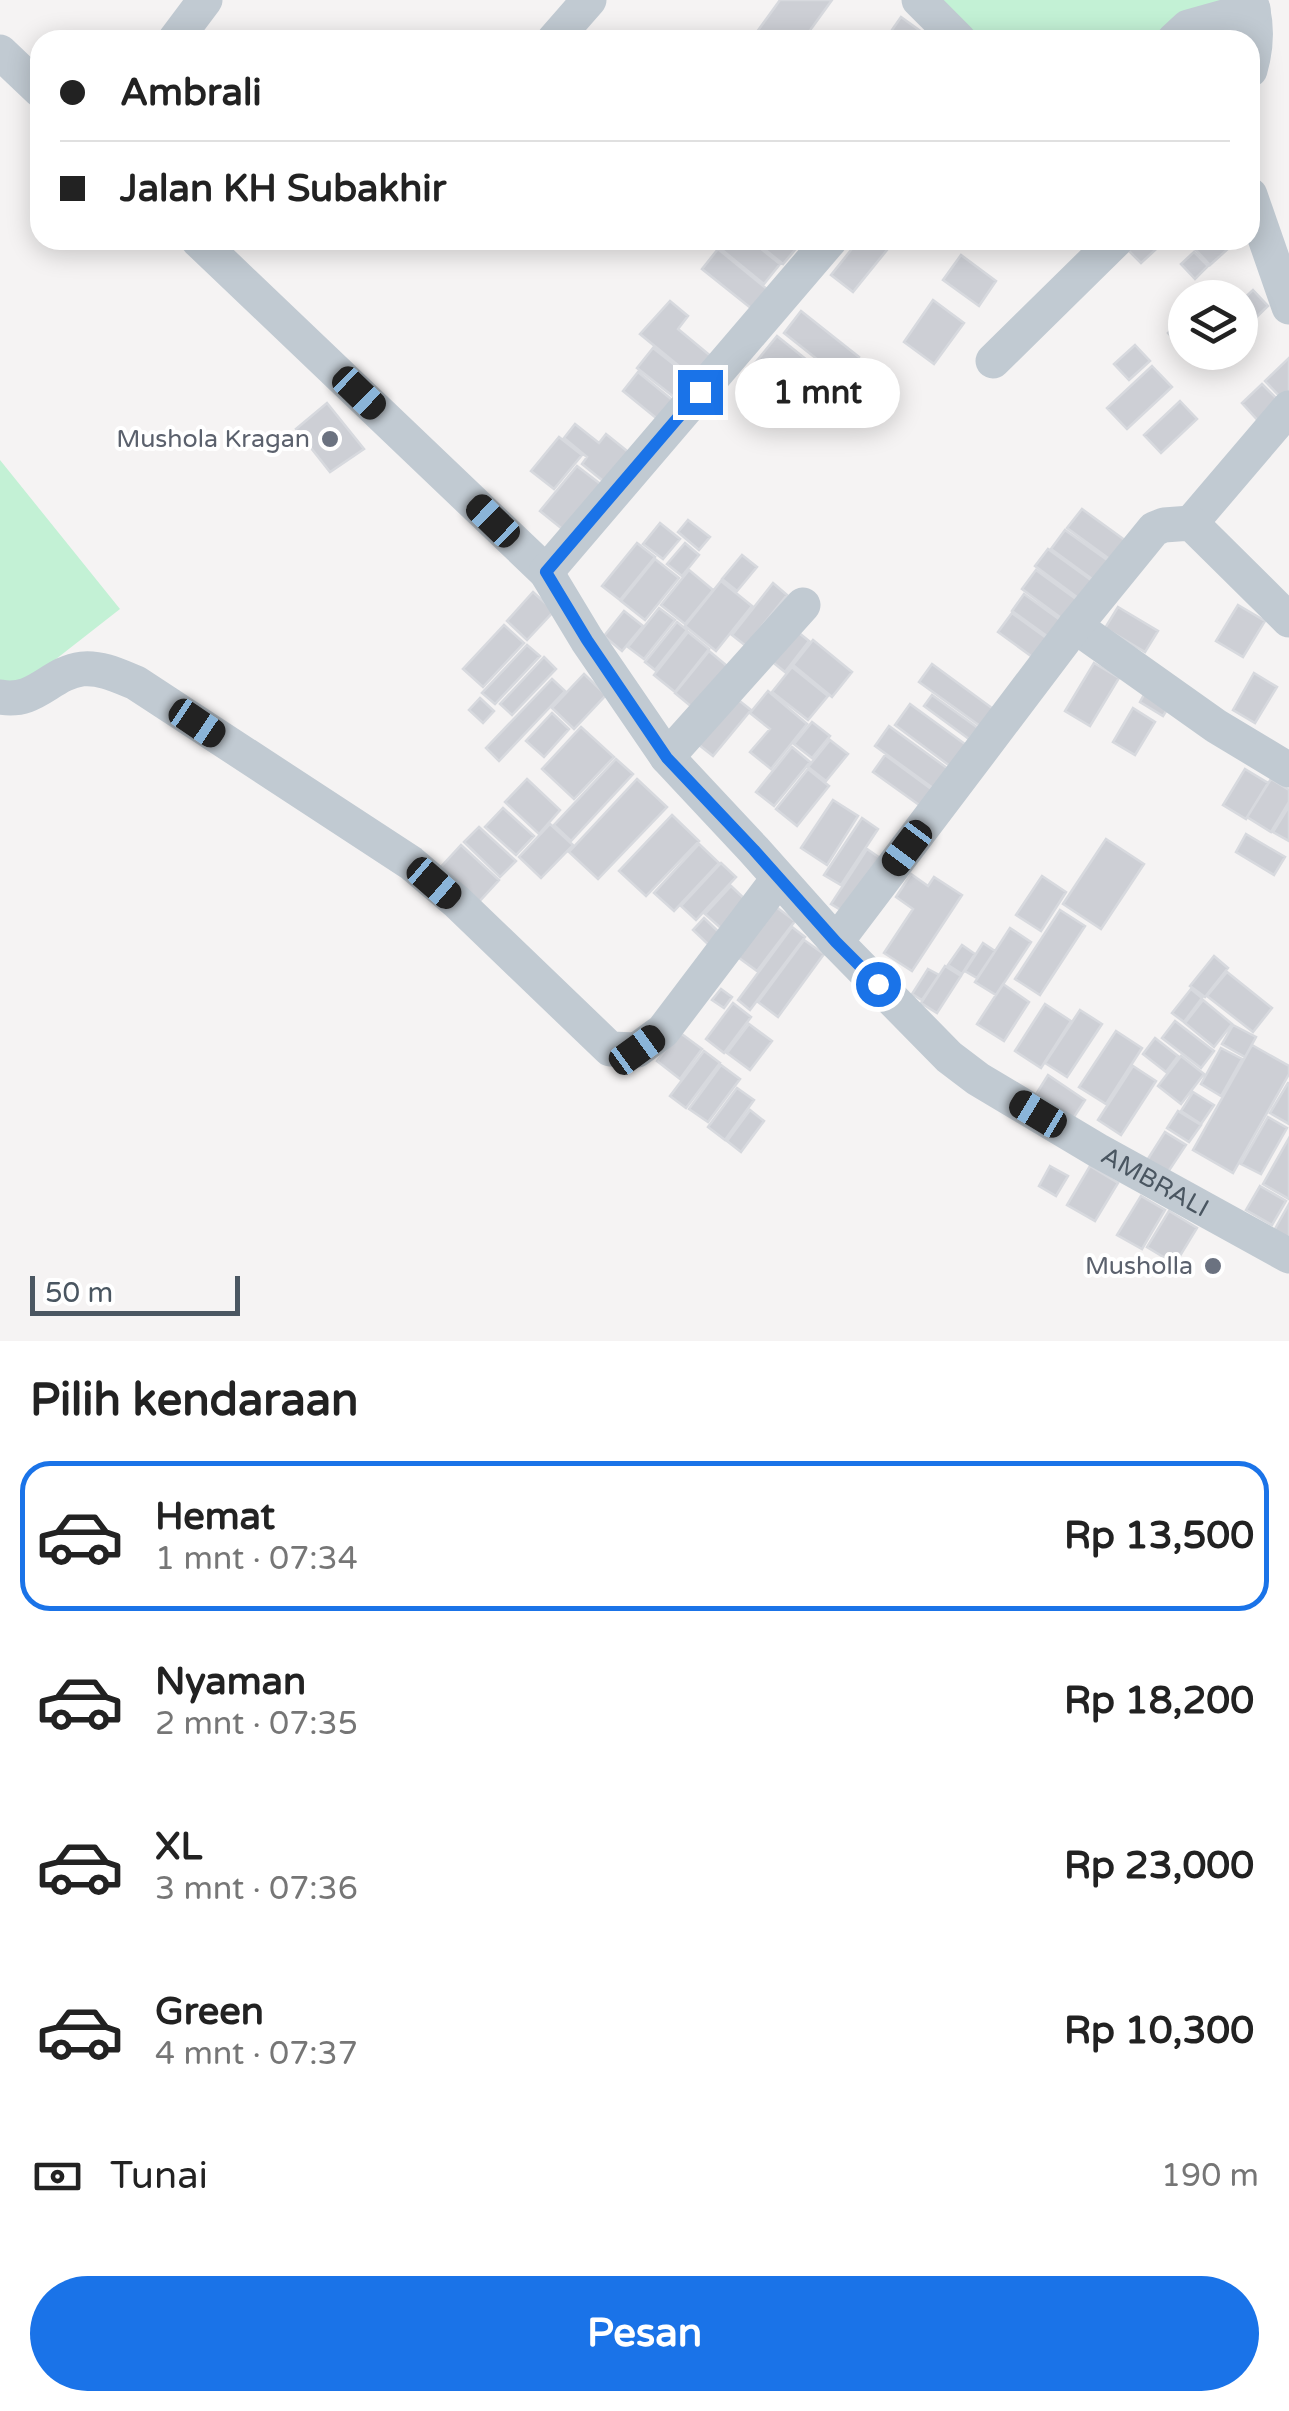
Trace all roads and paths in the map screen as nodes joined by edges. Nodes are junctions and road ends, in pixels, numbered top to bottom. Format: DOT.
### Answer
graph roads {
  1 [pos="205,0"];
  2 [pos="589,0"];
  3 [pos="919,0"];
  4 [pos="1227,17"];
  5 [pos="182,30"];
  6 [pos="563,30"];
  7 [pos="949,30"];
  8 [pos="1186,30"];
  9 [pos="0,52"];
  10 [pos="30,80"];
  11 [pos="1260,224"];
  12 [pos="208,250"];
  13 [pos="821,250"];
  14 [pos="1106,250"];
  15 [pos="1289,307"];
  16 [pos="993,361"];
  17 [pos="1289,408"];
  18 [pos="1190,523"];
  19 [pos="546,572"];
  20 [pos="803,605"];
  21 [pos="1289,620"];
  22 [pos="1074,626"];
  23 [pos="0,696"];
  24 [pos="667,758"];
  25 [pos="1289,770"];
  26 [pos="778,879"];
  27 [pos="836,942"];
  28 [pos="1289,1256"];
  1 -- 5 [label="street"];
  2 -- 6 [label="street"];
  3 -- 7 [label="street"];
  4 -- 8 [label="street"];
  9 -- 10 [label="street"];
  11 -- 15 [label="street"];
  12 -- 19 [label="street, AMBRALI"];
  13 -- 19 [label="street"];
  14 -- 16 [label="street"];
  17 -- 18 [label="street"];
  18 -- 21 [label="street"];
  18 -- 22 [label="street"];
  19 -- 24 [label="street, AMBRALI"];
  20 -- 24 [label="street"];
  22 -- 25 [label="street"];
  22 -- 27 [label="street"];
  23 -- 26 [label="street"];
  24 -- 26 [label="street, AMBRALI"];
  26 -- 27 [label="street, AMBRALI"];
  27 -- 28 [label="street, AMBRALI"];
}
